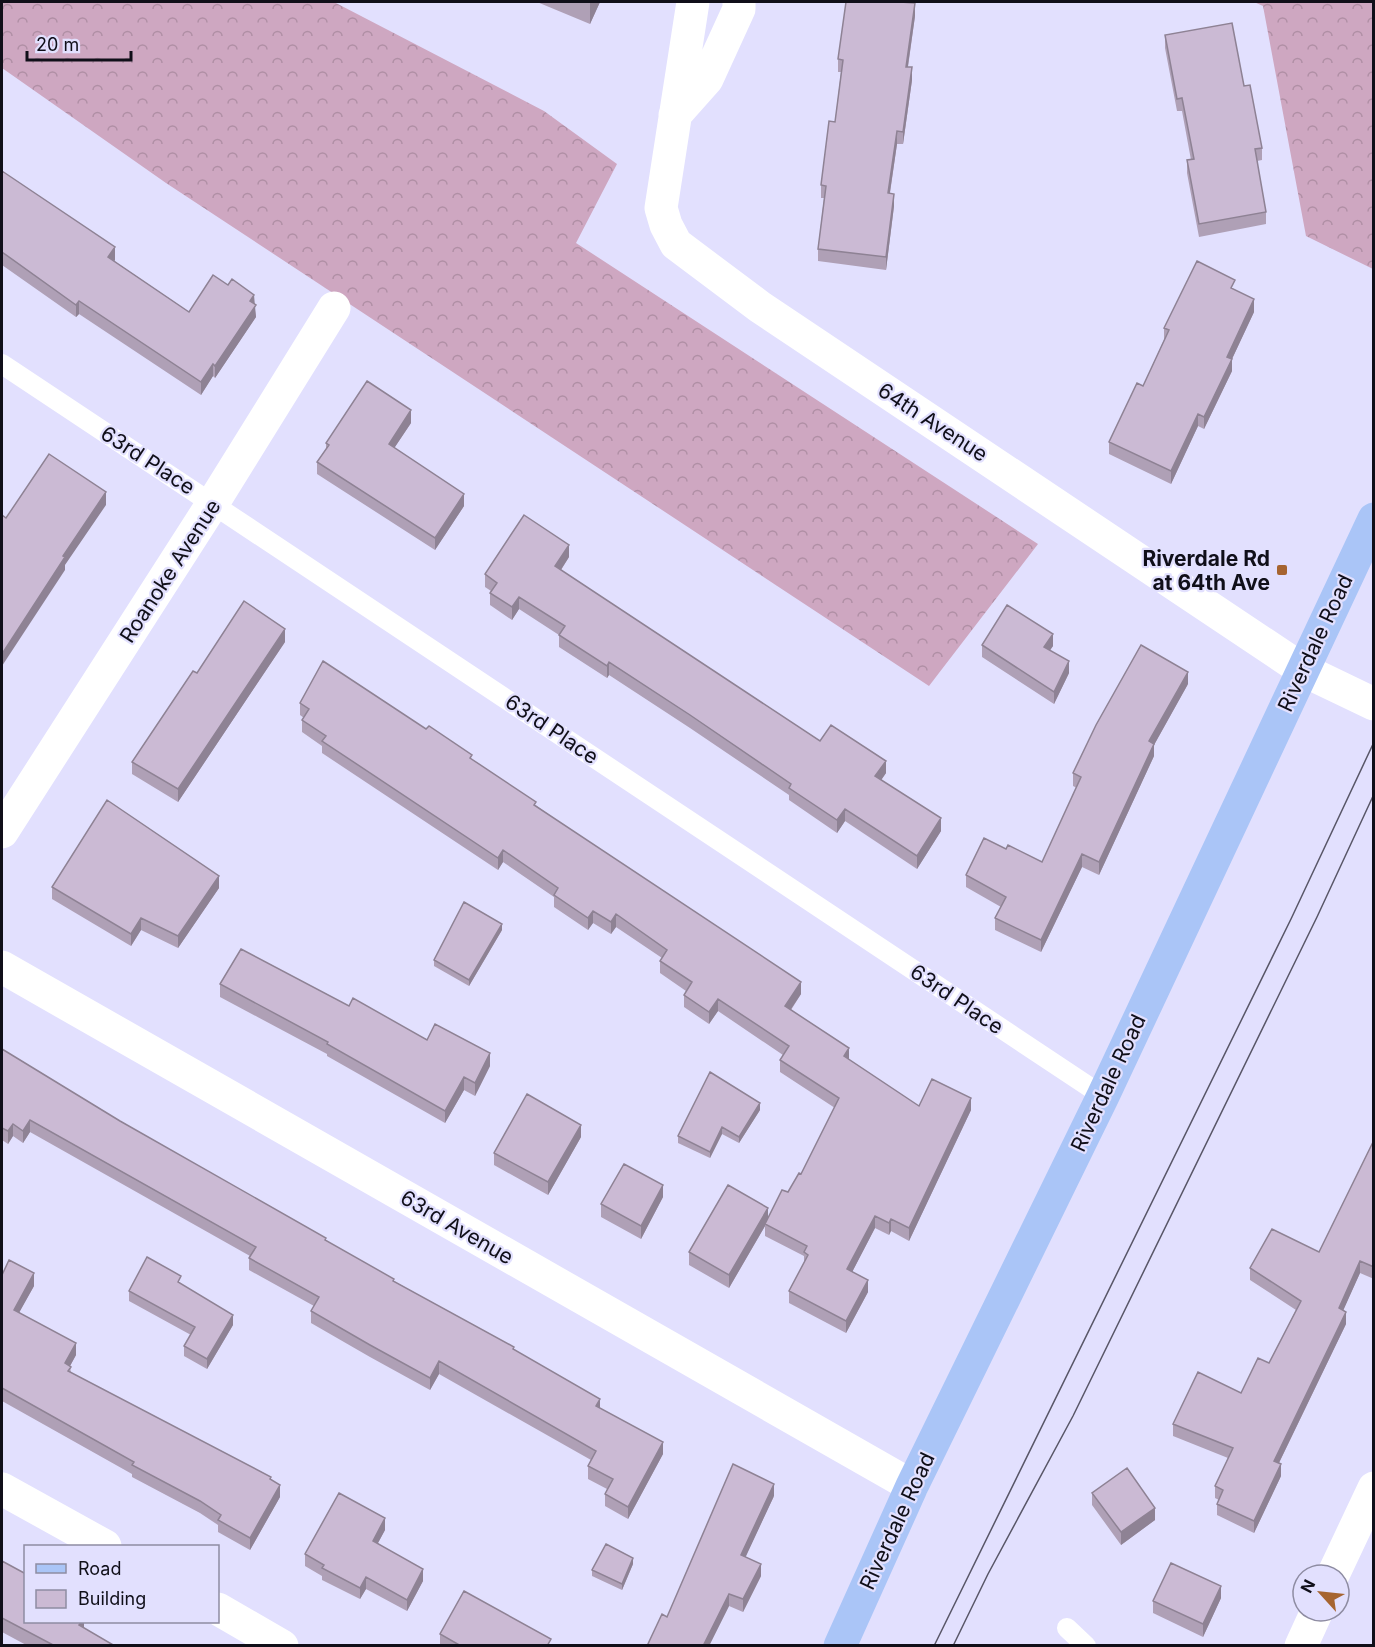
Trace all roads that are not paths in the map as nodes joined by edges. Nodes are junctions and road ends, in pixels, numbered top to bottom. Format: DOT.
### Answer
graph roads {
  1 [pos="693,2"];
  2 [pos="739,2"];
  3 [pos="675,115"];
  4 [pos="334,308"];
  5 [pos="2,364"];
  6 [pos="213,503"];
  7 [pos="1374,519"];
  8 [pos="1303,670"];
  9 [pos="1374,704"];
  10 [pos="2,832"];
  11 [pos="2,967"];
  12 [pos="1103,1096"];
  13 [pos="912,1486"];
  14 [pos="1374,1488"];
  15 [pos="2,1489"];
  16 [pos="103,1545"];
  17 [pos="1339,1563"];
  18 [pos="219,1610"];
  19 [pos="1312,1623"];
  20 [pos="1067,1628"];
  21 [pos="282,1646"];
  22 [pos="840,1646"];
  23 [pos="1086,1646"];
  24 [pos="1301,1646"];
  1 -- 3 [label="street, 64th Avenue"];
  2 -- 3 [label="street"];
  3 -- 8 [label="street, 64th Avenue"];
  4 -- 6 [label="street, Roanoke Avenue"];
  5 -- 6 [label="lane, 63rd Place"];
  6 -- 10 [label="street, Roanoke Avenue"];
  6 -- 12 [label="lane, 63rd Place"];
  7 -- 8 [label="main road, Riverdale Road"];
  8 -- 9 [label="street, 64th Avenue"];
  8 -- 12 [label="main road, Riverdale Road"];
  11 -- 13 [label="street, 63rd Avenue"];
  12 -- 13 [label="main road, Riverdale Road"];
  13 -- 22 [label="main road, Riverdale Road"];
  14 -- 17 [label="street"];
  15 -- 16 [label="street"];
  18 -- 21 [label="street"];
  19 -- 24 [label="street"];
  20 -- 23 [label="lane"];
}
